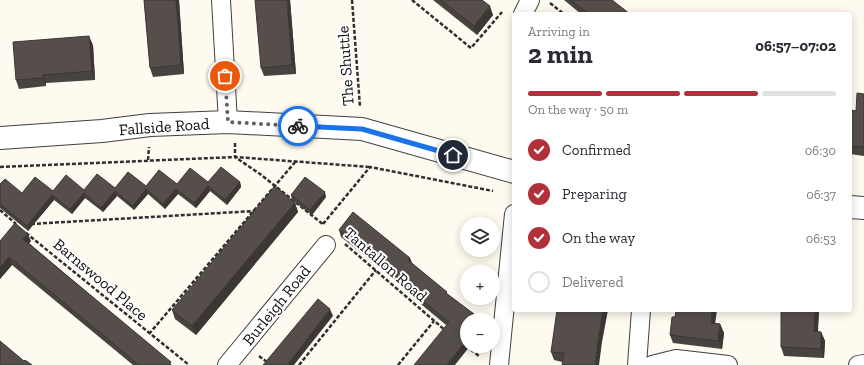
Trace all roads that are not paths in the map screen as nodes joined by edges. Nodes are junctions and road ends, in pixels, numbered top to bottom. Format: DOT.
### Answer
graph roads {
  1 [pos="221,0"];
  2 [pos="530,0"];
  3 [pos="515,10"];
  4 [pos="228,122"];
  5 [pos="0,138"];
  6 [pos="512,171"];
  7 [pos="852,207"];
  8 [pos="864,208"];
  9 [pos="512,233"];
  10 [pos="331,238"];
  11 [pos="641,312"];
  12 [pos="864,364"];
  13 [pos="227,365"];
  14 [pos="498,365"];
  15 [pos="636,365"];
  16 [pos="652,365"];
  17 [pos="728,365"];
  18 [pos="858,365"];
  1 -- 4 [label="street"];
  2 -- 3 [label="street"];
  4 -- 5 [label="street, Fallside Road"];
  4 -- 6 [label="street, Fallside Road"];
  7 -- 8 [label="street"];
  9 -- 14 [label="street"];
  10 -- 13 [label="street, Burleigh Road"];
  11 -- 15 [label="street"];
  12 -- 18 [label="street"];
  16 -- 17 [label="street"];
}
